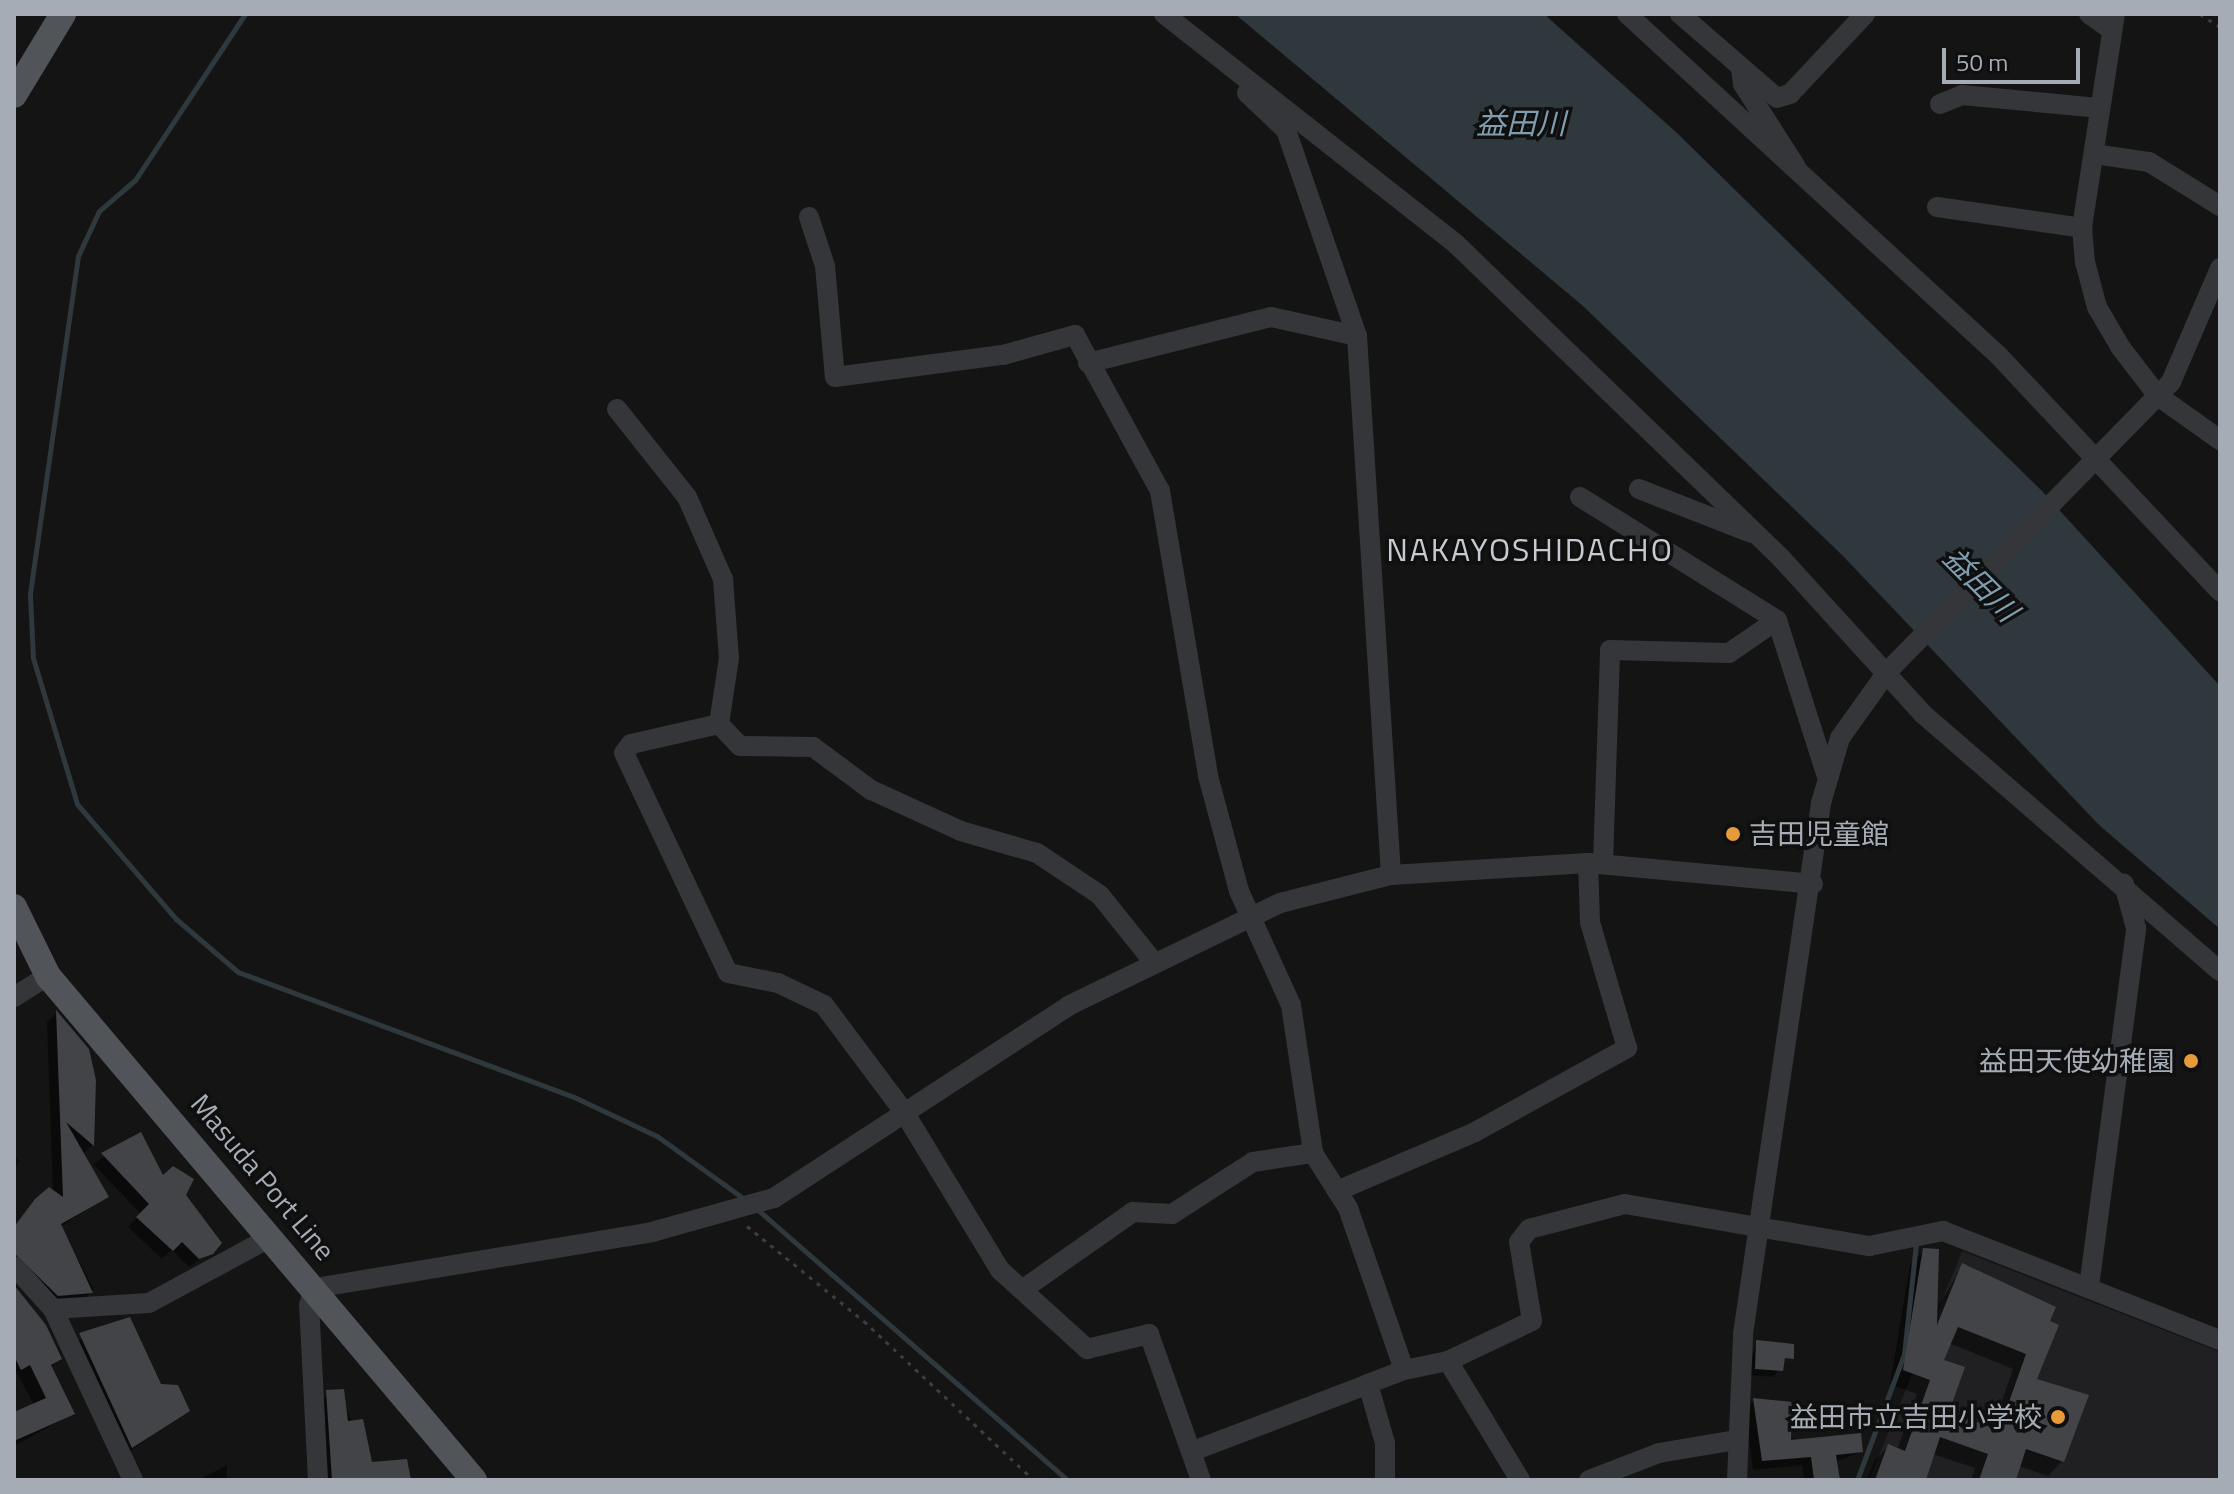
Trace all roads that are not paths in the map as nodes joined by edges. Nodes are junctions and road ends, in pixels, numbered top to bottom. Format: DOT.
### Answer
graph roads {
  1 [pos="63,14"];
  2 [pos="1627,14"];
  3 [pos="1865,14"];
  4 [pos="2089,14"];
  5 [pos="1174,17"];
  6 [pos="1689,17"];
  7 [pos="2114,22"];
  8 [pos="1214,52"];
  9 [pos="1741,68"];
  10 [pos="14,95"];
  11 [pos="1940,104"];
  12 [pos="2100,108"];
  13 [pos="2094,154"];
  14 [pos="1798,177"];
  15 [pos="2220,206"];
  16 [pos="1937,207"];
  17 [pos="809,217"];
  18 [pos="2082,228"];
  19 [pos="2220,268"];
  20 [pos="1357,336"];
  21 [pos="1088,363"];
  22 [pos="2158,396"];
  23 [pos="617,409"];
  24 [pos="2220,440"];
  25 [pos="2096,464"];
  26 [pos="1639,489"];
  27 [pos="1580,497"];
  28 [pos="1759,536"];
  29 [pos="2220,591"];
  30 [pos="1777,620"];
  31 [pos="1892,667"];
  32 [pos="719,724"];
  33 [pos="1826,774"];
  34 [pos="1596,863"];
  35 [pos="1391,875"];
  36 [pos="2124,882"];
  37 [pos="1813,884"];
  38 [pos="14,907"];
  39 [pos="1248,918"];
  40 [pos="1152,960"];
  41 [pos="2220,971"];
  42 [pos="48,976"];
  43 [pos="14,997"];
  44 [pos="904,1112"];
  45 [pos="1313,1153"];
  46 [pos="1337,1191"];
  47 [pos="1758,1225"];
  48 [pos="271,1237"];
  49 [pos="14,1266"];
  50 [pos="2089,1287"];
  51 [pos="315,1288"];
  52 [pos="1022,1290"];
  53 [pos="53,1309"];
  54 [pos="2220,1340"];
  55 [pos="1448,1361"];
  56 [pos="1404,1370"];
  57 [pos="1368,1384"];
  58 [pos="1737,1440"];
  59 [pos="1193,1451"];
  60 [pos="1616,1475"];
  61 [pos="133,1480"];
  62 [pos="318,1480"];
  63 [pos="474,1480"];
  64 [pos="1201,1480"];
  65 [pos="1385,1480"];
  66 [pos="1520,1480"];
  67 [pos="1589,1480"];
  68 [pos="1737,1480"];
  1 -- 10 [label="main road"];
  2 -- 14 [label="street"];
  3 -- 9 [label="street"];
  4 -- 7 [label="street"];
  5 -- 8 [label="street"];
  6 -- 9 [label="street"];
  7 -- 12 [label="street"];
  8 -- 20 [label="street"];
  8 -- 28 [label="street"];
  9 -- 14 [label="street"];
  11 -- 12 [label="street"];
  12 -- 13 [label="street"];
  13 -- 15 [label="street"];
  13 -- 18 [label="street"];
  14 -- 25 [label="street"];
  16 -- 18 [label="street"];
  17 -- 21 [label="street"];
  18 -- 22 [label="street"];
  19 -- 22 [label="street"];
  20 -- 21 [label="street"];
  20 -- 35 [label="street"];
  21 -- 39 [label="street"];
  22 -- 24 [label="street"];
  22 -- 25 [label="street"];
  23 -- 32 [label="street"];
  25 -- 29 [label="street"];
  25 -- 31 [label="street"];
  26 -- 28 [label="street"];
  27 -- 30 [label="street"];
  28 -- 31 [label="street"];
  30 -- 33 [label="street"];
  30 -- 34 [label="street"];
  31 -- 33 [label="street"];
  31 -- 36 [label="street"];
  32 -- 40 [label="street"];
  32 -- 44 [label="street"];
  33 -- 37 [label="street"];
  34 -- 35 [label="street"];
  34 -- 37 [label="street"];
  34 -- 46 [label="street"];
  35 -- 39 [label="street"];
  36 -- 41 [label="street"];
  36 -- 50 [label="street"];
  37 -- 47 [label="street"];
  38 -- 42 [label="main road, Masuda Port Line"];
  39 -- 40 [label="street"];
  39 -- 45 [label="street"];
  40 -- 44 [label="street"];
  42 -- 43 [label="street"];
  42 -- 48 [label="main road, Masuda Port Line"];
  44 -- 51 [label="street"];
  44 -- 52 [label="street"];
  45 -- 46 [label="street"];
  45 -- 52 [label="street"];
  46 -- 56 [label="street"];
  47 -- 50 [label="street"];
  47 -- 55 [label="street"];
  47 -- 58 [label="street"];
  48 -- 51 [label="main road, Masuda Port Line"];
  48 -- 53 [label="street"];
  49 -- 53 [label="street"];
  50 -- 54 [label="street"];
  51 -- 62 [label="street"];
  51 -- 63 [label="main road, Masuda Port Line"];
  52 -- 59 [label="street"];
  53 -- 61 [label="street"];
  55 -- 56 [label="street"];
  55 -- 66 [label="street"];
  56 -- 57 [label="street"];
  57 -- 59 [label="street"];
  57 -- 65 [label="street"];
  58 -- 60 [label="street"];
  58 -- 68 [label="street"];
  59 -- 64 [label="street"];
  60 -- 67 [label="street"];
}
